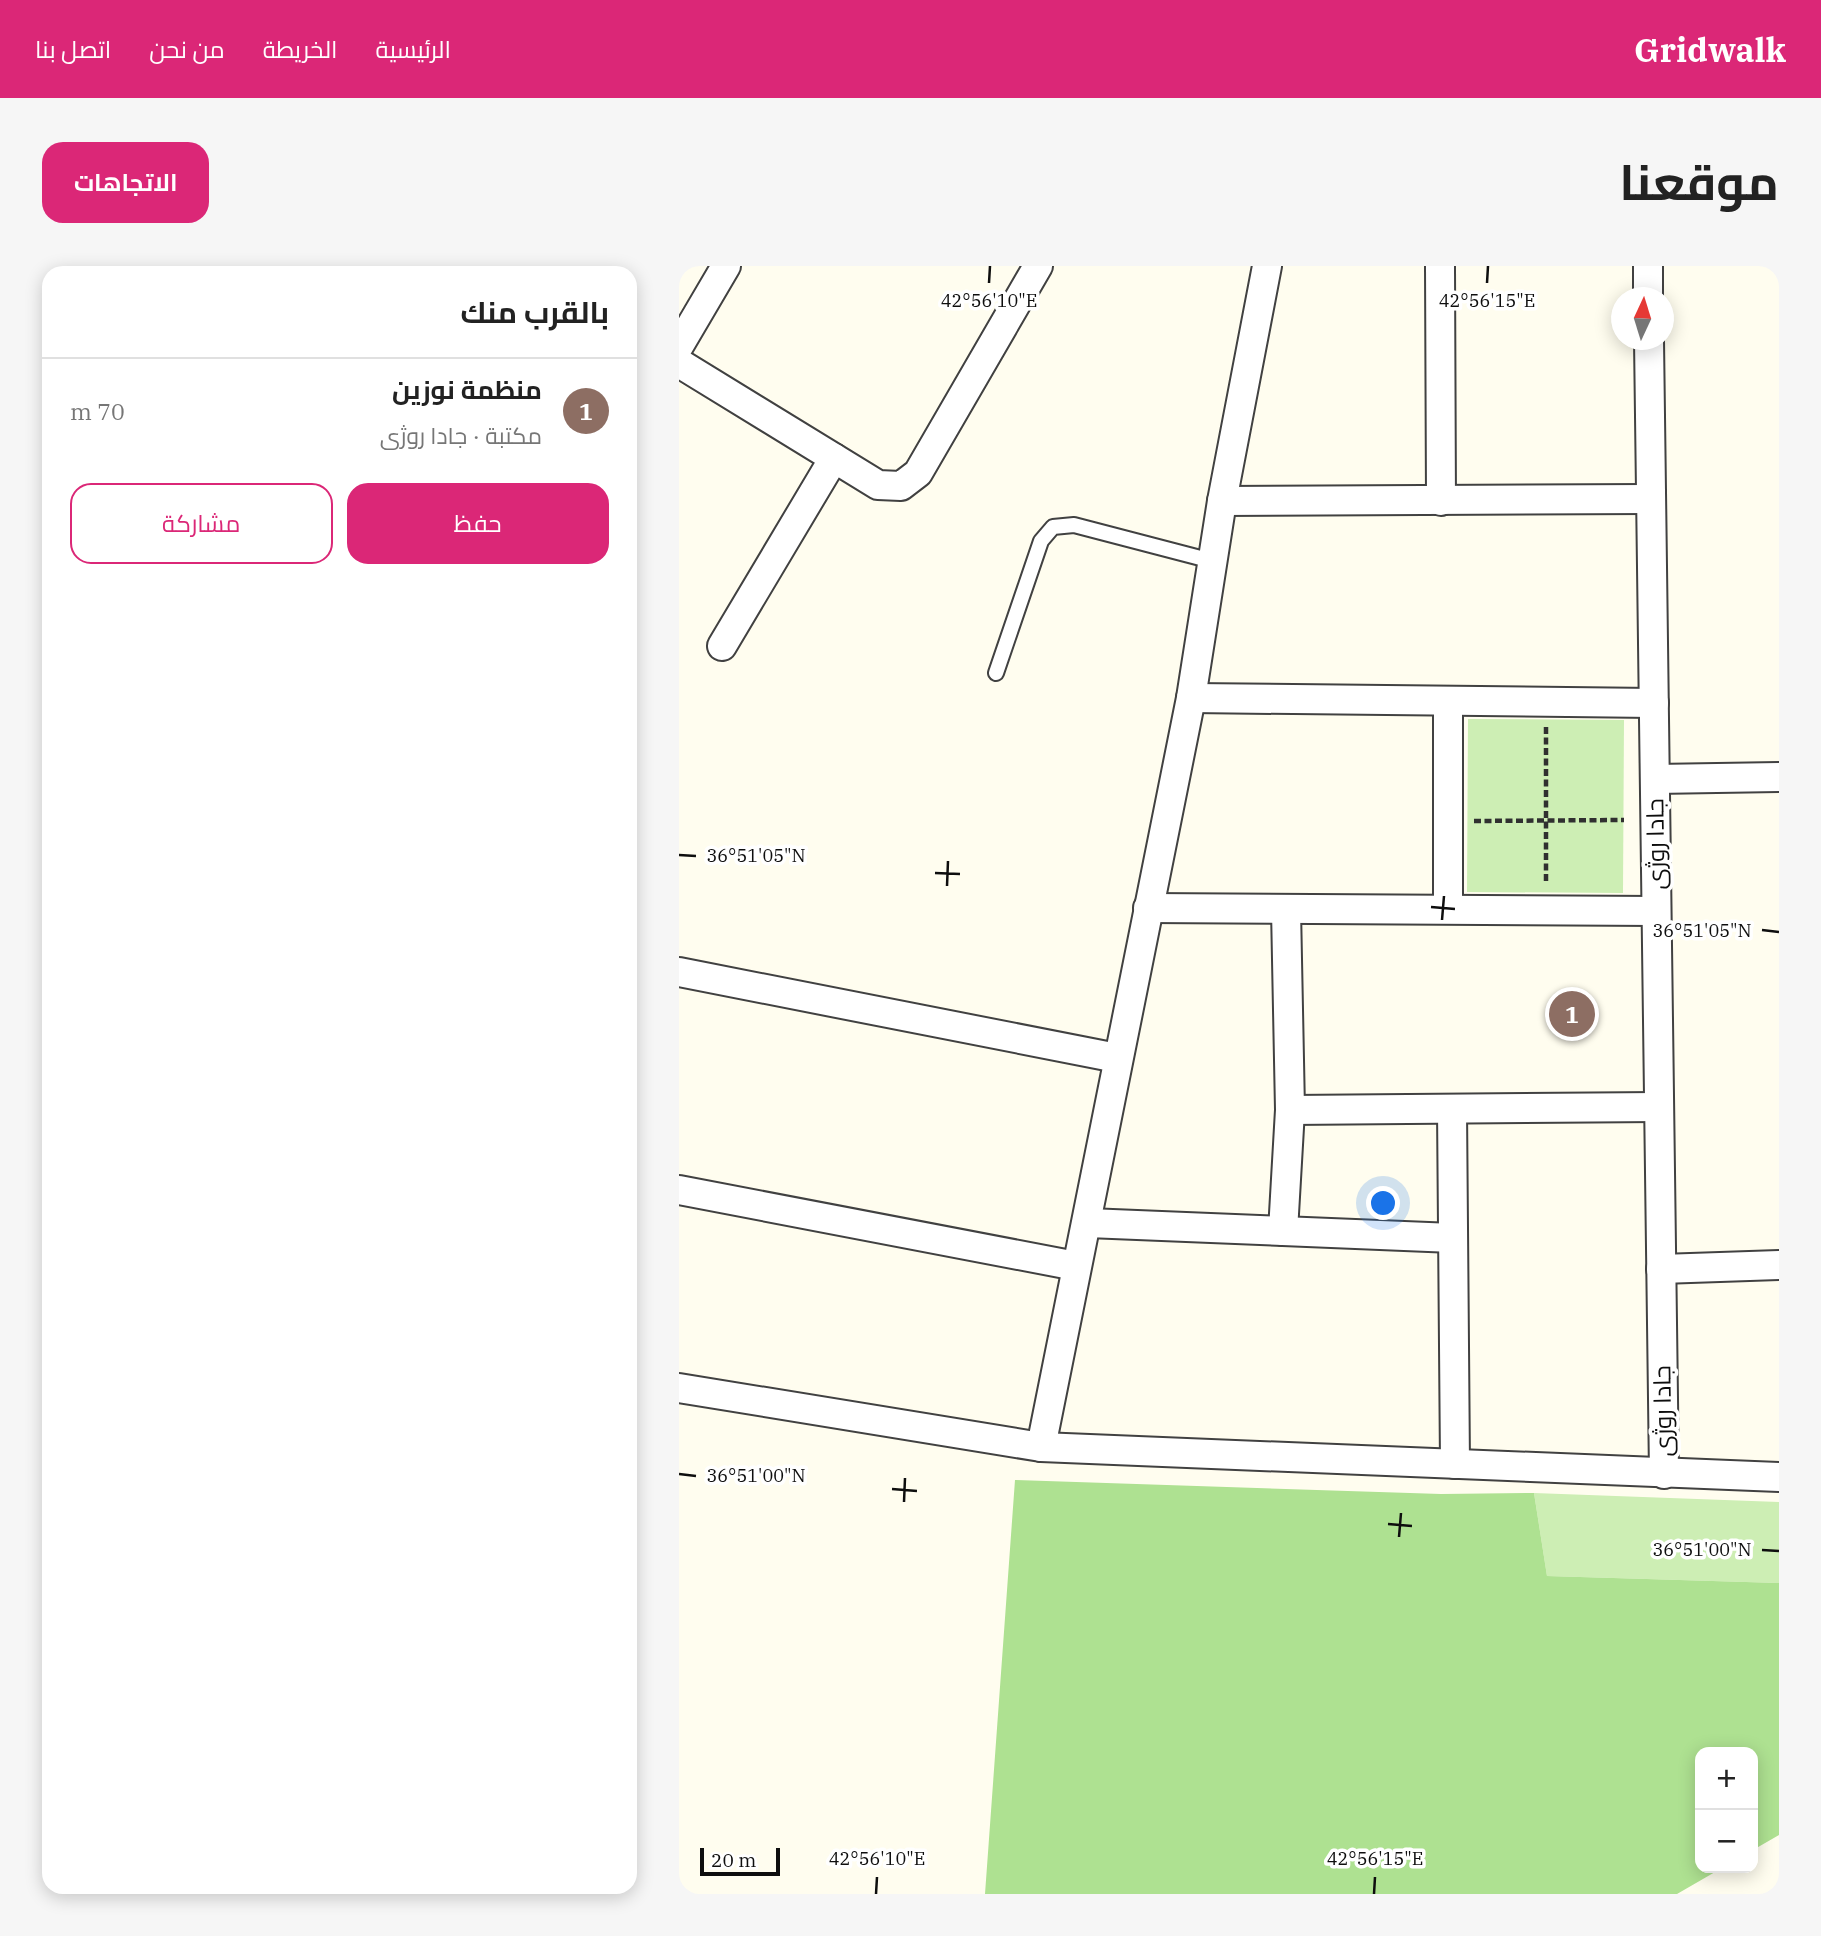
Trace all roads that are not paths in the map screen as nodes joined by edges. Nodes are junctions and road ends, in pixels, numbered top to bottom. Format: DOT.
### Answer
graph roads {
  1 [pos="726,266"];
  2 [pos="1038,266"];
  3 [pos="1267,266"];
  4 [pos="1440,266"];
  5 [pos="1648,266"];
  6 [pos="1649,287"];
  7 [pos="679,346"];
  8 [pos="1649,350"];
  9 [pos="679,363"];
  10 [pos="834,458"];
  11 [pos="1650,499"];
  12 [pos="1222,501"];
  13 [pos="1441,501"];
  14 [pos="1212,561"];
  15 [pos="722,646"];
  16 [pos="996,673"];
  17 [pos="1191,698"];
  18 [pos="1448,701"];
  19 [pos="1654,703"];
  20 [pos="1779,777"];
  21 [pos="1655,779"];
  22 [pos="1148,908"];
  23 [pos="1286,909"];
  24 [pos="1448,909"];
  25 [pos="1656,911"];
  26 [pos="679,972"];
  27 [pos="1117,1058"];
  28 [pos="1659,1107"];
  29 [pos="1452,1109"];
  30 [pos="1290,1110"];
  31 [pos="679,1190"];
  32 [pos="1088,1223"];
  33 [pos="1283,1231"];
  34 [pos="1453,1238"];
  35 [pos="1779,1265"];
  36 [pos="1076,1266"];
  37 [pos="1661,1269"];
  38 [pos="679,1388"];
  39 [pos="1041,1447"];
  40 [pos="1455,1464"];
  41 [pos="1664,1474"];
  42 [pos="1779,1477"];
  1 -- 7 [label="street"];
  2 -- 10 [label="street"];
  3 -- 12 [label="street"];
  4 -- 13 [label="street"];
  5 -- 6 [label="street"];
  8 -- 11 [label="street, جادا روژی"];
  9 -- 10 [label="street"];
  10 -- 15 [label="street"];
  11 -- 13 [label="street"];
  11 -- 19 [label="street, جادا روژی"];
  12 -- 13 [label="street"];
  12 -- 14 [label="street"];
  14 -- 16 [label="lane"];
  14 -- 17 [label="street"];
  17 -- 18 [label="street"];
  17 -- 22 [label="street"];
  18 -- 19 [label="street"];
  18 -- 24 [label="street"];
  19 -- 21 [label="street, جادا روژی"];
  20 -- 21 [label="street"];
  21 -- 25 [label="street, جادا روژی"];
  22 -- 23 [label="street"];
  22 -- 27 [label="street"];
  23 -- 24 [label="street"];
  23 -- 30 [label="street"];
  24 -- 25 [label="street"];
  25 -- 28 [label="street, جادا روژی"];
  26 -- 27 [label="street"];
  27 -- 32 [label="street"];
  28 -- 29 [label="street"];
  28 -- 37 [label="street, جادا روژی"];
  29 -- 30 [label="street"];
  29 -- 34 [label="street"];
  30 -- 33 [label="street"];
  31 -- 36 [label="street"];
  32 -- 33 [label="street"];
  32 -- 36 [label="street"];
  33 -- 34 [label="street"];
  34 -- 40 [label="street"];
  35 -- 37 [label="street"];
  36 -- 39 [label="street"];
  37 -- 41 [label="street, جادا روژی"];
  38 -- 39 [label="street"];
  39 -- 40 [label="street"];
  40 -- 41 [label="street"];
  41 -- 42 [label="street"];
}
